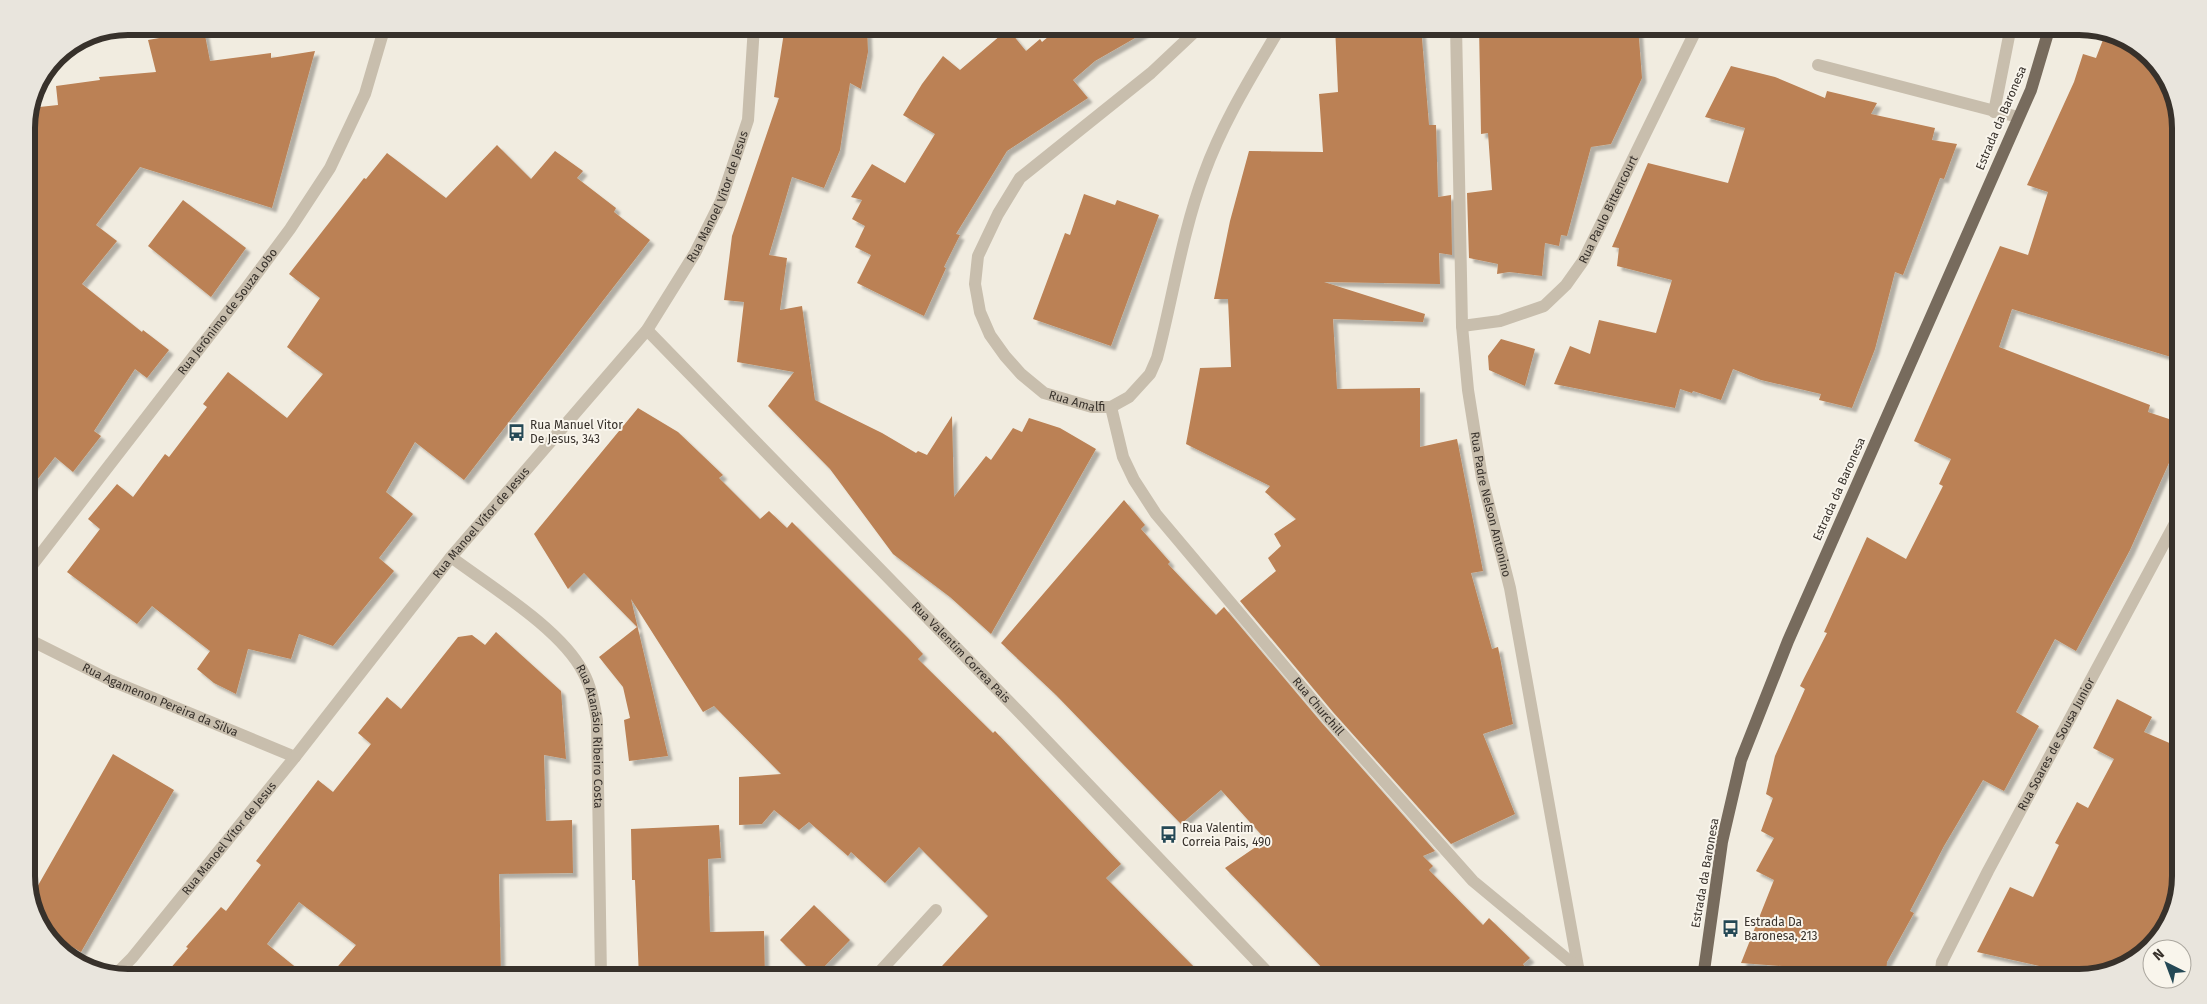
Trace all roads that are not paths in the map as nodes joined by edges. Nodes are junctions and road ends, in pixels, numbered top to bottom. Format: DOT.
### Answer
graph roads {
  1 [pos="382,35"];
  2 [pos="753,35"];
  3 [pos="1191,35"];
  4 [pos="1276,35"];
  5 [pos="1456,35"];
  6 [pos="1694,35"];
  7 [pos="2009,35"];
  8 [pos="2047,35"];
  9 [pos="1818,65"];
  10 [pos="1994,112"];
  11 [pos="2018,117"];
  12 [pos="1462,326"];
  13 [pos="647,330"];
  14 [pos="1111,407"];
  15 [pos="2172,529"];
  16 [pos="451,557"];
  17 [pos="35,561"];
  18 [pos="35,642"];
  19 [pos="295,757"];
  20 [pos="936,910"];
  21 [pos="122,968"];
  22 [pos="601,969"];
  23 [pos="882,969"];
  24 [pos="1264,969"];
  25 [pos="1574,969"];
  26 [pos="1578,969"];
  27 [pos="1704,969"];
  28 [pos="1941,969"];
  1 -- 17 [label="street, Rua Jerônimo de Souza Lobo"];
  2 -- 13 [label="street, Rua Manoel Vítor de Jesus"];
  3 -- 14 [label="street, Rua Amalfi"];
  4 -- 14 [label="street, Rua Amalfi"];
  5 -- 12 [label="street, Rua Padre Nelson Antonino"];
  6 -- 12 [label="street, Rua Paulo Bittencourt"];
  7 -- 10 [label="street"];
  8 -- 11 [label="main road, Estrada da Baronesa"];
  9 -- 10 [label="street"];
  10 -- 11 [label="street"];
  11 -- 27 [label="main road, Estrada da Baronesa"];
  12 -- 26 [label="street, Rua Padre Nelson Antonino"];
  13 -- 16 [label="street, Rua Manoel Vítor de Jesus"];
  13 -- 24 [label="street, Rua Valentim Correa Pais"];
  14 -- 25 [label="street, Rua Churchill"];
  15 -- 28 [label="street, Rua Soares de Sousa Junior"];
  16 -- 19 [label="street, Rua Manoel Vítor de Jesus"];
  16 -- 22 [label="street, Rua Atanásio Ribeiro Costa"];
  18 -- 19 [label="street, Rua Agamenon Pereira da Silva"];
  19 -- 21 [label="street, Rua Manoel Vítor de Jesus"];
  20 -- 23 [label="street"];
}
